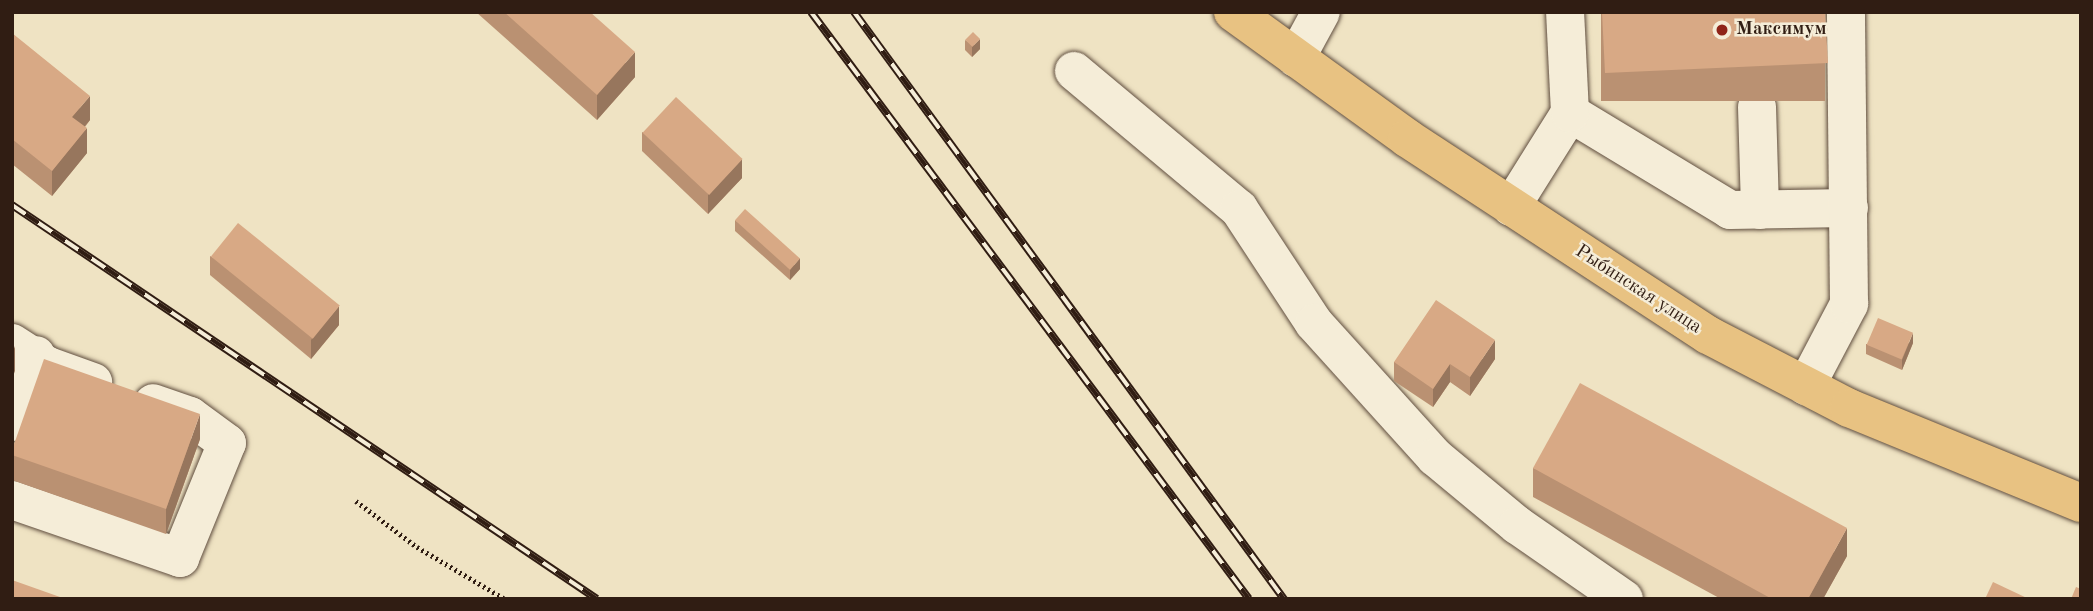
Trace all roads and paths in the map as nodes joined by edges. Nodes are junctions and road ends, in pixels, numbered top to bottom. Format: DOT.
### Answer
graph roads {
  1 [pos="1233,12"];
  2 [pos="1321,12"];
  3 [pos="1565,12"];
  4 [pos="1846,12"];
  5 [pos="1296,58"];
  6 [pos="1074,71"];
  7 [pos="1757,107"];
  8 [pos="1570,113"];
  9 [pos="1511,207"];
  10 [pos="1849,208"];
  11 [pos="1760,210"];
  12 [pos="24,349"];
  13 [pos="1806,386"];
  14 [pos="12,422"];
  15 [pos="12,500"];
  16 [pos="356,500"];
  17 [pos="2081,503"];
  18 [pos="505,599"];
  19 [pos="1624,599"];
  1 -- 5 [label="main road, Рыбинская улица"];
  2 -- 5 [label="lane"];
  3 -- 8 [label="lane"];
  4 -- 10 [label="lane"];
  5 -- 9 [label="main road, Рыбинская улица"];
  6 -- 19 [label="lane"];
  7 -- 11 [label="lane"];
  8 -- 9 [label="lane"];
  8 -- 11 [label="lane"];
  9 -- 13 [label="main road, Рыбинская улица"];
  10 -- 11 [label="lane"];
  10 -- 13 [label="lane"];
  12 -- 14 [label="lane"];
  12 -- 15 [label="lane"];
  13 -- 17 [label="main road, Рыбинская улица"];
  16 -- 18 [label="path"];
}
